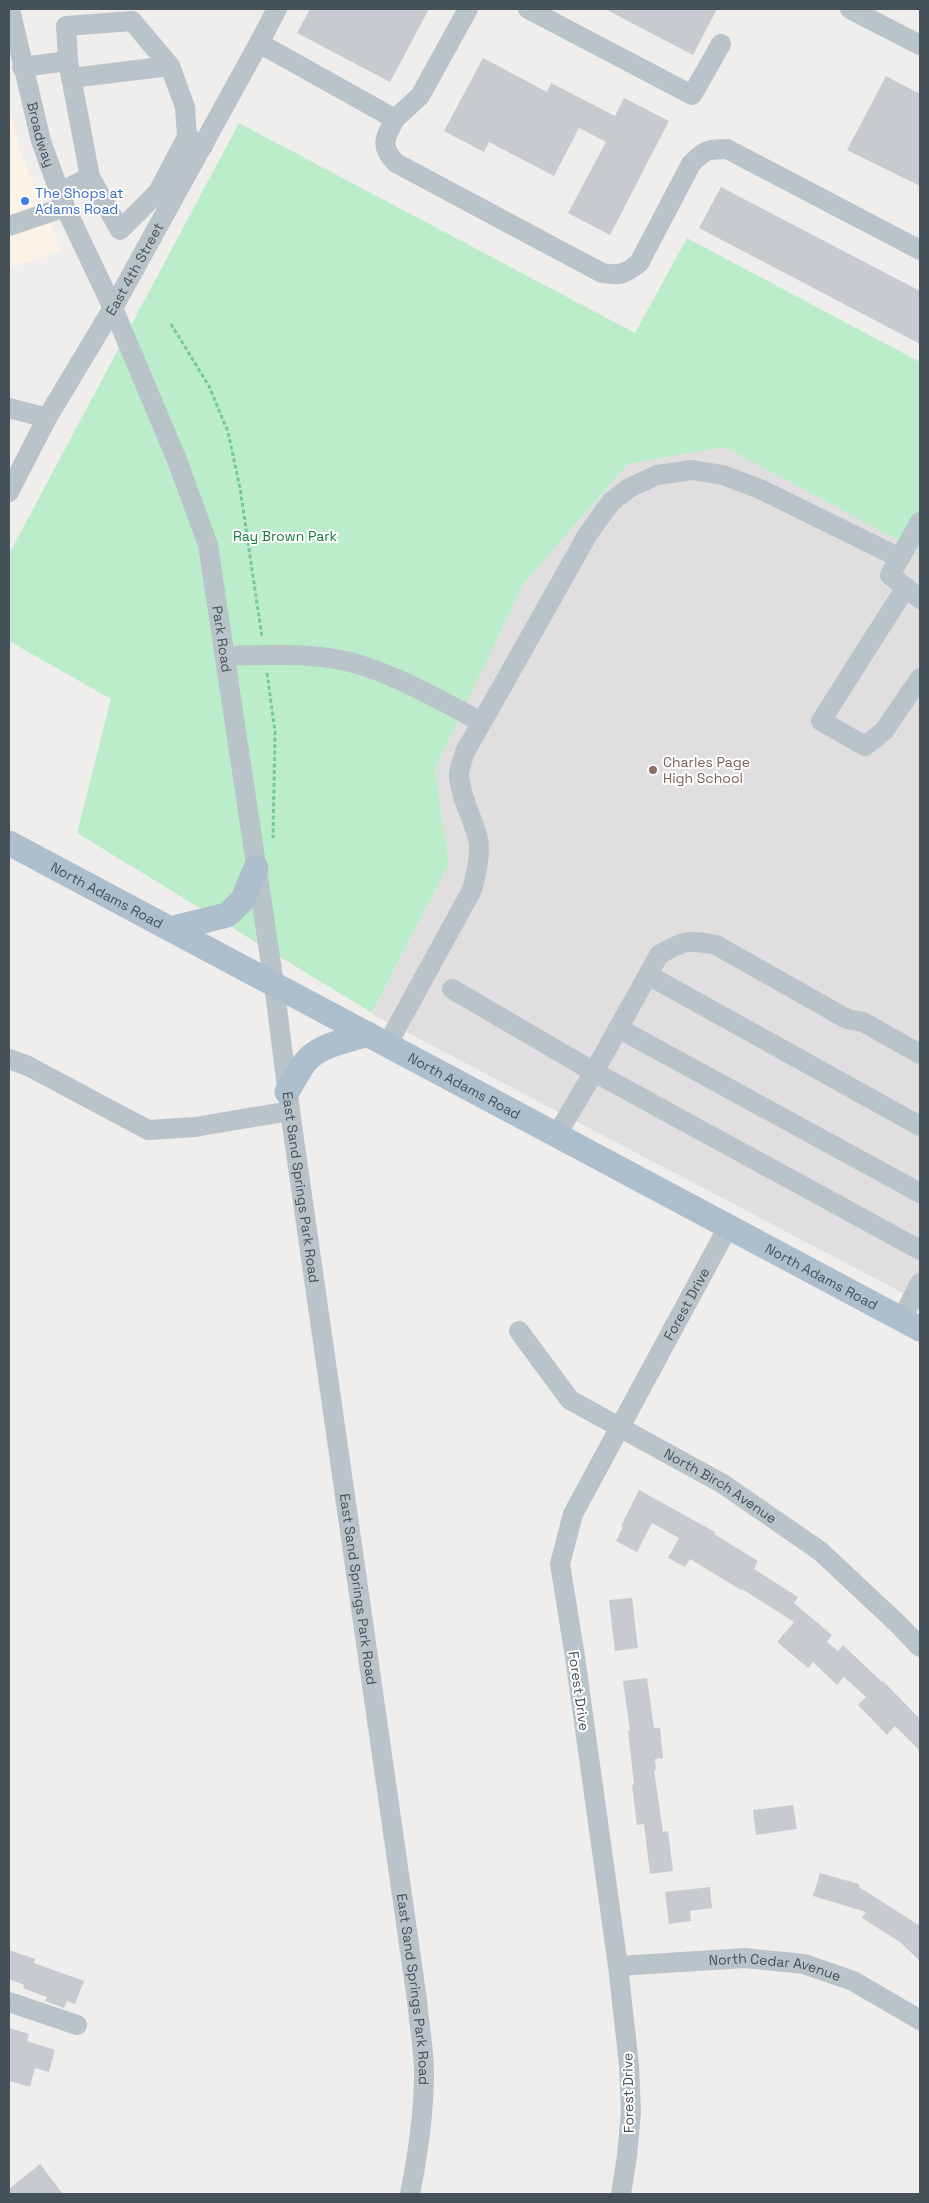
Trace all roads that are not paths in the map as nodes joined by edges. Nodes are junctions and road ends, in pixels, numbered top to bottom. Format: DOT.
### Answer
graph roads {
  1 [pos="10,9"];
  2 [pos="277,9"];
  3 [pos="468,9"];
  4 [pos="528,9"];
  5 [pos="850,9"];
  6 [pos="259,44"];
  7 [pos="721,44"];
  8 [pos="920,45"];
  9 [pos="170,66"];
  10 [pos="70,69"];
  11 [pos="18,73"];
  12 [pos="395,119"];
  13 [pos="195,142"];
  14 [pos="90,177"];
  15 [pos="62,200"];
  16 [pos="9,226"];
  17 [pos="920,250"];
  18 [pos="113,308"];
  19 [pos="9,408"];
  20 [pos="47,418"];
  21 [pos="9,492"];
  22 [pos="920,522"];
  23 [pos="900,558"];
  24 [pos="906,587"];
  25 [pos="225,656"];
  26 [pos="920,678"];
  27 [pos="482,722"];
  28 [pos="9,842"];
  29 [pos="256,868"];
  30 [pos="170,929"];
  31 [pos="648,975"];
  32 [pos="274,984"];
  33 [pos="452,989"];
  34 [pos="618,1028"];
  35 [pos="377,1039"];
  36 [pos="920,1054"];
  37 [pos="9,1059"];
  38 [pos="594,1072"];
  39 [pos="288,1102"];
  40 [pos="920,1126"];
  41 [pos="556,1136"];
  42 [pos="920,1193"];
  43 [pos="728,1227"];
  44 [pos="920,1250"];
  45 [pos="920,1283"];
  46 [pos="911,1324"];
  47 [pos="519,1331"];
  48 [pos="618,1428"];
  49 [pos="920,1648"];
  50 [pos="618,1966"];
  51 [pos="9,2002"];
  52 [pos="920,2020"];
  53 [pos="77,2024"];
  54 [pos="410,2194"];
  55 [pos="621,2194"];
  1 -- 11 [label="street, Broadway"];
  2 -- 6 [label="street, East 4th Street"];
  3 -- 12 [label="street"];
  4 -- 7 [label="street"];
  5 -- 8 [label="street"];
  6 -- 12 [label="street"];
  6 -- 13 [label="street, East 4th Street"];
  9 -- 10 [label="street"];
  9 -- 10 [label="street"];
  9 -- 13 [label="street"];
  10 -- 11 [label="street"];
  10 -- 14 [label="street"];
  11 -- 15 [label="street, Broadway"];
  12 -- 17 [label="street"];
  13 -- 14 [label="street"];
  13 -- 18 [label="street, East 4th Street"];
  14 -- 15 [label="street"];
  15 -- 16 [label="street"];
  15 -- 18 [label="street, Broadway"];
  18 -- 20 [label="street, East 4th Street"];
  18 -- 25 [label="street, Park Road"];
  19 -- 20 [label="street"];
  20 -- 21 [label="street, East 4th Street"];
  22 -- 23 [label="street"];
  23 -- 24 [label="street"];
  23 -- 27 [label="street"];
  24 -- 26 [label="street"];
  25 -- 27 [label="street"];
  25 -- 29 [label="street, Park Road"];
  27 -- 35 [label="street"];
  28 -- 30 [label="main road, North Adams Road"];
  29 -- 30 [label="main road"];
  29 -- 32 [label="street, Park Road"];
  30 -- 32 [label="main road, North Adams Road"];
  31 -- 34 [label="street"];
  31 -- 36 [label="street"];
  31 -- 40 [label="street"];
  32 -- 35 [label="main road, North Adams Road"];
  32 -- 39 [label="street, East Sand Springs Park Road"];
  33 -- 38 [label="street"];
  34 -- 38 [label="street"];
  34 -- 42 [label="street"];
  35 -- 39 [label="main road"];
  35 -- 41 [label="main road, North Adams Road"];
  37 -- 39 [label="street"];
  38 -- 41 [label="street"];
  38 -- 44 [label="street"];
  39 -- 54 [label="street, East Sand Springs Park Road"];
  41 -- 43 [label="main road, North Adams Road"];
  43 -- 46 [label="main road, North Adams Road"];
  43 -- 48 [label="street, Forest Drive"];
  45 -- 46 [label="street"];
  47 -- 48 [label="street, North Birch Avenue"];
  48 -- 49 [label="street, North Birch Avenue"];
  48 -- 50 [label="street, Forest Drive"];
  50 -- 52 [label="street, North Cedar Avenue"];
  50 -- 55 [label="street, Forest Drive"];
  51 -- 53 [label="street"];
}
